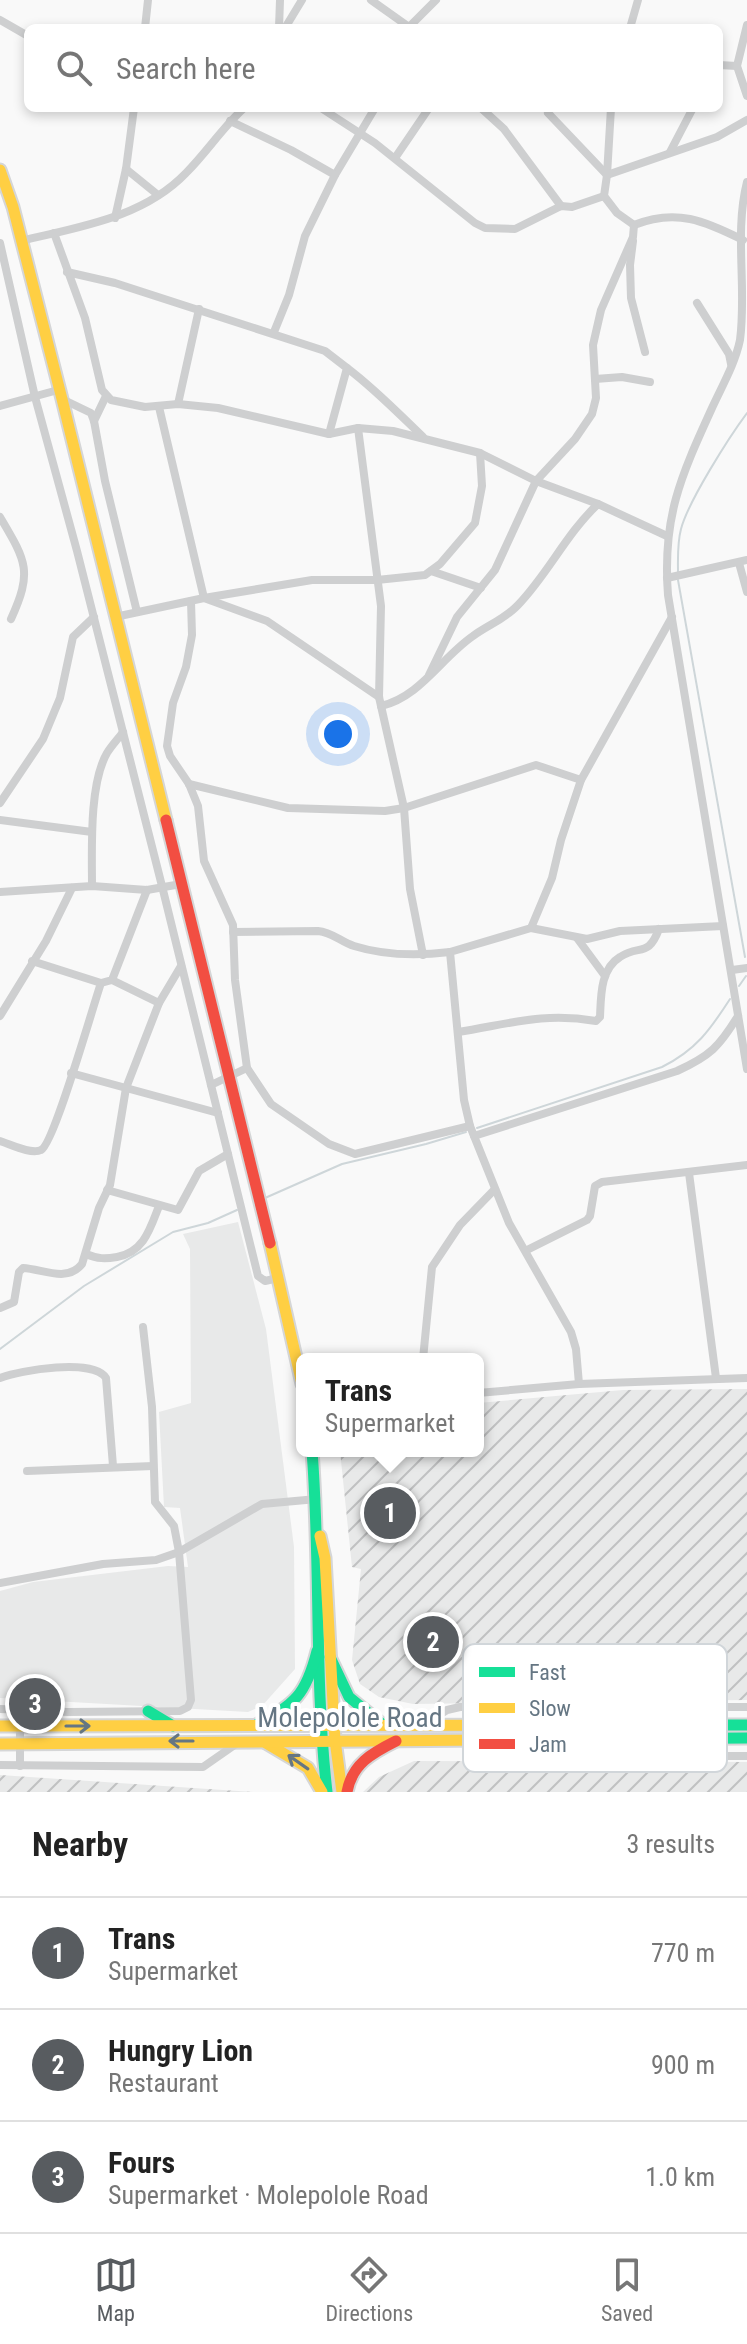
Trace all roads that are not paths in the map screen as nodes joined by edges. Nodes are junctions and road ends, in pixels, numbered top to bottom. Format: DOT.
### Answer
graph roads {
  1 [pos="148,0"];
  2 [pos="280,0"];
  3 [pos="302,0"];
  4 [pos="371,0"];
  5 [pos="436,0"];
  6 [pos="638,0"];
  7 [pos="0,20"];
  8 [pos="145,24"];
  9 [pos="282,24"];
  10 [pos="285,24"];
  11 [pos="404,24"];
  12 [pos="413,24"];
  13 [pos="631,24"];
  14 [pos="747,25"];
  15 [pos="24,34"];
  16 [pos="723,65"];
  17 [pos="737,66"];
  18 [pos="747,96"];
  19 [pos="133,112"];
  20 [pos="240,112"];
  21 [pos="327,112"];
  22 [pos="373,112"];
  23 [pos="426,112"];
  24 [pos="485,112"];
  25 [pos="611,112"];
  26 [pos="691,112"];
  27 [pos="548,113"];
  28 [pos="747,120"];
  29 [pos="230,121"];
  30 [pos="360,133"];
  31 [pos="670,152"];
  32 [pos="395,158"];
  33 [pos="126,169"];
  34 [pos="0,170"];
  35 [pos="335,175"];
  36 [pos="607,175"];
  37 [pos="747,182"];
  38 [pos="158,195"];
  39 [pos="604,196"];
  40 [pos="561,206"];
  41 [pos="115,218"];
  42 [pos="634,225"];
  43 [pos="54,233"];
  44 [pos="633,237"];
  45 [pos="743,240"];
  46 [pos="21,241"];
  47 [pos="0,243"];
  48 [pos="67,272"];
  49 [pos="697,303"];
  50 [pos="199,309"];
  51 [pos="274,332"];
  52 [pos="645,352"];
  53 [pos="731,366"];
  54 [pos="347,368"];
  55 [pos="595,379"];
  56 [pos="650,382"];
  57 [pos="60,395"];
  58 [pos="106,396"];
  59 [pos="35,397"];
  60 [pos="178,404"];
  61 [pos="0,406"];
  62 [pos="159,407"];
  63 [pos="94,421"];
  64 [pos="358,428"];
  65 [pos="329,434"];
  66 [pos="424,438"];
  67 [pos="480,453"];
  68 [pos="536,481"];
  69 [pos="598,504"];
  70 [pos="0,517"];
  71 [pos="667,536"];
  72 [pos="743,562"];
  73 [pos="431,571"];
  74 [pos="675,576"];
  75 [pos="377,580"];
  76 [pos="481,588"];
  77 [pos="747,592"];
  78 [pos="204,598"];
  79 [pos="191,601"];
  80 [pos="137,612"];
  81 [pos="94,617"];
  82 [pos="115,617"];
  83 [pos="672,617"];
  84 [pos="11,619"];
  85 [pos="429,675"];
  86 [pos="380,701"];
  87 [pos="123,732"];
  88 [pos="581,780"];
  89 [pos="189,784"];
  90 [pos="0,803"];
  91 [pos="404,808"];
  92 [pos="0,820"];
  93 [pos="92,832"];
  94 [pos="181,884"];
  95 [pos="92,886"];
  96 [pos="162,886"];
  97 [pos="72,888"];
  98 [pos="147,890"];
  99 [pos="0,892"];
  100 [pos="723,926"];
  101 [pos="531,928"];
  102 [pos="659,929"];
  103 [pos="233,932"];
  104 [pos="577,938"];
  105 [pos="450,952"];
  106 [pos="423,955"];
  107 [pos="32,961"];
  108 [pos="181,966"];
  109 [pos="747,968"];
  110 [pos="732,970"];
  111 [pos="605,976"];
  112 [pos="112,980"];
  113 [pos="101,983"];
  114 [pos="159,1003"];
  115 [pos="0,1016"];
  116 [pos="739,1016"];
  117 [pos="458,1032"];
  118 [pos="747,1066"];
  119 [pos="247,1068"];
  120 [pos="71,1073"];
  121 [pos="229,1077"];
  122 [pos="211,1085"];
  123 [pos="126,1088"];
  124 [pos="218,1113"];
  125 [pos="472,1131"];
  126 [pos="0,1141"];
  127 [pos="228,1154"];
  128 [pos="747,1165"];
  129 [pos="689,1173"];
  130 [pos="495,1189"];
  131 [pos="107,1190"];
  132 [pos="159,1206"];
  133 [pos="527,1250"];
  134 [pos="86,1254"];
  135 [pos="278,1278"];
  136 [pos="0,1308"];
  137 [pos="143,1327"];
  138 [pos="424,1353"];
  139 [pos="296,1358"];
  140 [pos="0,1378"];
  141 [pos="716,1378"];
  142 [pos="747,1378"];
  143 [pos="579,1384"];
  144 [pos="484,1392"];
  145 [pos="313,1457"];
  146 [pos="113,1466"];
  147 [pos="153,1466"];
  148 [pos="27,1471"];
  149 [pos="317,1499"];
  150 [pos="318,1528"];
  151 [pos="179,1552"];
  152 [pos="0,1583"];
  153 [pos="317,1651"];
  154 [pos="330,1657"];
  155 [pos="463,1707"];
  156 [pos="0,1709"];
  157 [pos="20,1710"];
  158 [pos="148,1711"];
  159 [pos="382,1724"];
  160 [pos="425,1724"];
  161 [pos="463,1724"];
  162 [pos="319,1725"];
  163 [pos="334,1725"];
  164 [pos="727,1725"];
  165 [pos="747,1725"];
  166 [pos="0,1726"];
  167 [pos="20,1726"];
  168 [pos="173,1726"];
  169 [pos="254,1726"];
  170 [pos="727,1738"];
  171 [pos="747,1738"];
  172 [pos="335,1740"];
  173 [pos="398,1740"];
  174 [pos="240,1741"];
  175 [pos="463,1741"];
  176 [pos="320,1742"];
  177 [pos="264,1743"];
  178 [pos="0,1744"];
  179 [pos="20,1744"];
  180 [pos="0,1765"];
  181 [pos="20,1766"];
  182 [pos="324,1792"];
  183 [pos="344,1792"];
  1 -- 8 [label="street"];
  2 -- 9 [label="street"];
  3 -- 10 [label="street"];
  4 -- 11 [label="street"];
  5 -- 12 [label="street"];
  6 -- 13 [label="street"];
  7 -- 15 [label="street"];
  14 -- 17 [label="street"];
  16 -- 17 [label="street"];
  17 -- 18 [label="street"];
  19 -- 33 [label="street"];
  20 -- 29 [label="street"];
  21 -- 30 [label="street"];
  22 -- 30 [label="street"];
  23 -- 32 [label="street"];
  24 -- 40 [label="street"];
  25 -- 36 [label="street"];
  26 -- 31 [label="street"];
  27 -- 36 [label="street"];
  28 -- 31 [label="street"];
  29 -- 35 [label="street"];
  29 -- 38 [label="street"];
  30 -- 32 [label="street"];
  30 -- 35 [label="street"];
  31 -- 36 [label="street"];
  32 -- 40 [label="street"];
  33 -- 38 [label="street"];
  33 -- 41 [label="street"];
  34 -- 46 [label="main road"];
  35 -- 51 [label="street"];
  36 -- 39 [label="street"];
  37 -- 45 [label="street"];
  38 -- 41 [label="street"];
  39 -- 40 [label="street"];
  39 -- 42 [label="street"];
  41 -- 43 [label="street"];
  42 -- 44 [label="street"];
  42 -- 45 [label="street"];
  43 -- 46 [label="street"];
  43 -- 48 [label="street"];
  44 -- 52 [label="street"];
  44 -- 55 [label="street"];
  45 -- 53 [label="street"];
  46 -- 57 [label="main road"];
  47 -- 59 [label="street"];
  48 -- 50 [label="street"];
  48 -- 58 [label="street"];
  49 -- 53 [label="street"];
  50 -- 51 [label="street"];
  50 -- 60 [label="street"];
  51 -- 54 [label="street"];
  53 -- 71 [label="street"];
  54 -- 65 [label="street"];
  54 -- 66 [label="street"];
  55 -- 56 [label="street"];
  55 -- 68 [label="street"];
  57 -- 59 [label="street"];
  57 -- 63 [label="street"];
  57 -- 82 [label="main road"];
  58 -- 62 [label="street"];
  58 -- 63 [label="street"];
  59 -- 61 [label="street"];
  59 -- 81 [label="street"];
  60 -- 62 [label="street"];
  60 -- 65 [label="street"];
  62 -- 78 [label="street"];
  63 -- 80 [label="street"];
  64 -- 65 [label="street"];
  64 -- 66 [label="street"];
  64 -- 75 [label="street"];
  66 -- 67 [label="street"];
  67 -- 68 [label="street"];
  67 -- 73 [label="street"];
  68 -- 69 [label="street"];
  68 -- 76 [label="street"];
  69 -- 71 [label="street"];
  69 -- 85 [label="street"];
  70 -- 84 [label="street"];
  71 -- 74 [label="street"];
  72 -- 74 [label="street"];
  72 -- 77 [label="street"];
  73 -- 75 [label="street"];
  73 -- 76 [label="street"];
  74 -- 83 [label="street"];
  75 -- 78 [label="street"];
  75 -- 86 [label="street"];
  76 -- 85 [label="street"];
  78 -- 79 [label="street"];
  78 -- 86 [label="street"];
  79 -- 80 [label="street"];
  79 -- 89 [label="street"];
  80 -- 82 [label="street"];
  81 -- 87 [label="street"];
  81 -- 90 [label="street"];
  82 -- 94 [label="main road"];
  83 -- 88 [label="street"];
  83 -- 100 [label="street"];
  85 -- 86 [label="street"];
  86 -- 91 [label="street"];
  87 -- 93 [label="street"];
  87 -- 96 [label="street"];
  88 -- 91 [label="street"];
  88 -- 101 [label="street"];
  89 -- 91 [label="street"];
  89 -- 103 [label="street"];
  91 -- 106 [label="street"];
  92 -- 93 [label="street"];
  93 -- 95 [label="street"];
  94 -- 96 [label="street"];
  94 -- 121 [label="main road"];
  95 -- 97 [label="street"];
  95 -- 98 [label="street"];
  96 -- 98 [label="street"];
  96 -- 108 [label="street"];
  97 -- 99 [label="street"];
  97 -- 107 [label="street"];
  98 -- 112 [label="street"];
  100 -- 102 [label="street"];
  100 -- 110 [label="street"];
  101 -- 104 [label="street"];
  101 -- 105 [label="street"];
  102 -- 104 [label="street"];
  102 -- 111 [label="street"];
  103 -- 106 [label="street"];
  103 -- 119 [label="street"];
  104 -- 111 [label="street"];
  105 -- 106 [label="street"];
  105 -- 117 [label="street"];
  107 -- 113 [label="street"];
  107 -- 115 [label="street"];
  108 -- 114 [label="street"];
  108 -- 122 [label="street"];
  109 -- 110 [label="street"];
  110 -- 116 [label="street"];
  111 -- 117 [label="street"];
  112 -- 113 [label="street"];
  112 -- 114 [label="street"];
  113 -- 120 [label="street"];
  114 -- 123 [label="street"];
  116 -- 118 [label="street"];
  116 -- 125 [label="street"];
  117 -- 125 [label="street"];
  119 -- 121 [label="street"];
  119 -- 125 [label="street"];
  120 -- 123 [label="street"];
  120 -- 126 [label="street"];
  121 -- 122 [label="street"];
  121 -- 135 [label="main road"];
  122 -- 124 [label="street"];
  123 -- 124 [label="street"];
  123 -- 131 [label="street"];
  124 -- 127 [label="street"];
  125 -- 130 [label="street"];
  127 -- 132 [label="street"];
  127 -- 135 [label="street"];
  128 -- 129 [label="street"];
  129 -- 133 [label="street"];
  129 -- 141 [label="street"];
  130 -- 133 [label="street"];
  130 -- 138 [label="street"];
  131 -- 132 [label="street"];
  131 -- 134 [label="street"];
  132 -- 134 [label="street"];
  133 -- 143 [label="street"];
  134 -- 136 [label="street"];
  135 -- 139 [label="main road"];
  137 -- 147 [label="street"];
  140 -- 146 [label="street"];
  141 -- 142 [label="street"];
  141 -- 143 [label="street"];
  143 -- 144 [label="street"];
  145 -- 149 [label="main road"];
  146 -- 147 [label="street"];
  146 -- 148 [label="street"];
  147 -- 151 [label="street"];
  149 -- 150 [label="main road"];
  149 -- 151 [label="street"];
  150 -- 153 [label="main road"];
  150 -- 154 [label="main road"];
  151 -- 152 [label="street"];
  151 -- 158 [label="street"];
  153 -- 162 [label="main road"];
  153 -- 169 [label="main road"];
  154 -- 159 [label="main road"];
  154 -- 163 [label="main road"];
  155 -- 160 [label="street"];
  156 -- 157 [label="street"];
  157 -- 158 [label="street"];
  157 -- 167 [label="street"];
  158 -- 168 [label="main road"];
  159 -- 160 [label="main road, Molepolole Road"];
  159 -- 163 [label="main road, Molepolole Road"];
  160 -- 161 [label="main road, Molepolole Road"];
  162 -- 163 [label="main road, Molepolole Road"];
  162 -- 169 [label="main road, Molepolole Road"];
  162 -- 176 [label="main road"];
  163 -- 172 [label="main road"];
  164 -- 165 [label="main road, Molepolole Road"];
  166 -- 167 [label="main road, Molepolole Road"];
  167 -- 168 [label="main road, Molepolole Road, one-way"];
  167 -- 179 [label="street"];
  168 -- 169 [label="main road, Molepolole Road"];
  170 -- 171 [label="main road, Molepolole Road"];
  172 -- 173 [label="main road, Molepolole Road"];
  172 -- 176 [label="main road, Molepolole Road"];
  172 -- 183 [label="main road"];
  173 -- 175 [label="main road, Molepolole Road"];
  173 -- 183 [label="main road"];
  174 -- 177 [label="main road, Molepolole Road"];
  174 -- 179 [label="main road, Molepolole Road, one-way"];
  174 -- 181 [label="street"];
  176 -- 177 [label="main road, Molepolole Road"];
  176 -- 182 [label="main road"];
  182 -- 177 [label="main road, one-way"];
  178 -- 179 [label="main road, Molepolole Road"];
  179 -- 181 [label="street"];
  180 -- 181 [label="street"];
}
